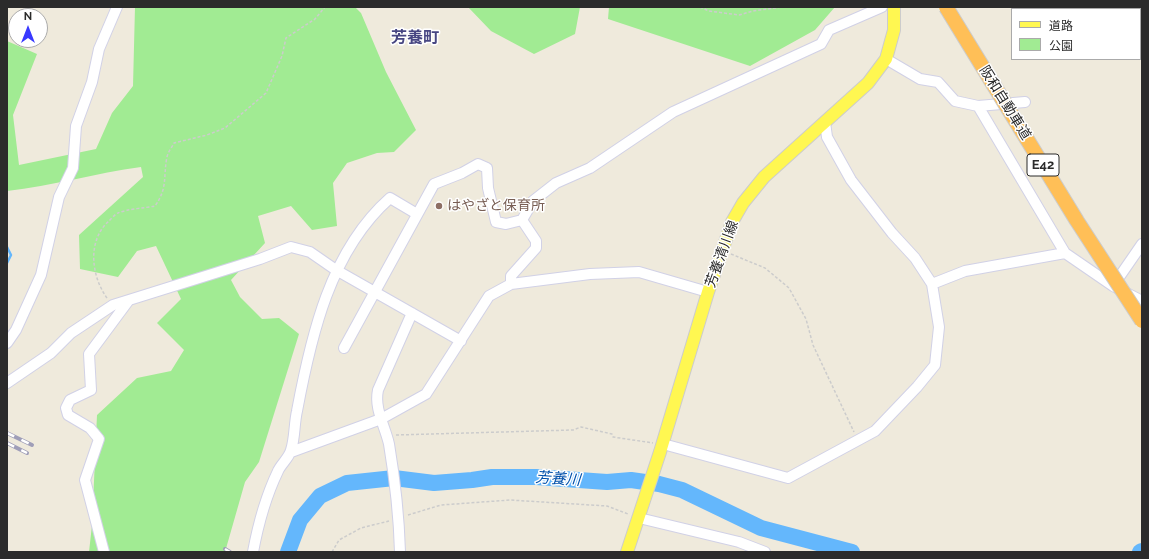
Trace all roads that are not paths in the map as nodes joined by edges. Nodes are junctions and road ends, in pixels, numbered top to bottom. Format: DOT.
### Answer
graph roads {
  1 [pos="118,7"];
  2 [pos="882,7"];
  3 [pos="894,7"];
  4 [pos="946,7"];
  5 [pos="886,59"];
  6 [pos="1025,102"];
  7 [pos="978,106"];
  8 [pos="824,122"];
  9 [pos="417,214"];
  10 [pos="522,220"];
  11 [pos="1142,244"];
  12 [pos="1065,253"];
  13 [pos="336,270"];
  14 [pos="511,284"];
  15 [pos="932,284"];
  16 [pos="1113,286"];
  17 [pos="374,292"];
  18 [pos="708,292"];
  19 [pos="129,300"];
  20 [pos="1142,301"];
  21 [pos="412,313"];
  22 [pos="1142,321"];
  23 [pos="461,341"];
  24 [pos="7,343"];
  25 [pos="344,348"];
  26 [pos="7,383"];
  27 [pos="381,419"];
  28 [pos="662,448"];
  29 [pos="291,452"];
  30 [pos="640,515"];
  31 [pos="104,552"];
  32 [pos="253,552"];
  33 [pos="400,552"];
  34 [pos="627,552"];
  35 [pos="765,552"];
  1 -- 24 [label="street"];
  2 -- 10 [label="street"];
  3 -- 5 [label="main road, 芳養清川線"];
  4 -- 22 [label="highway, 阪和自動車道 / E42, bridge"];
  5 -- 7 [label="street"];
  5 -- 8 [label="main road, 芳養清川線"];
  6 -- 7 [label="street"];
  7 -- 12 [label="street"];
  8 -- 15 [label="street"];
  8 -- 18 [label="main road, 芳養清川線"];
  9 -- 10 [label="street"];
  9 -- 13 [label="street"];
  9 -- 17 [label="street"];
  10 -- 14 [label="street"];
  11 -- 16 [label="street"];
  12 -- 15 [label="street"];
  12 -- 16 [label="street"];
  13 -- 17 [label="street"];
  13 -- 19 [label="street"];
  13 -- 29 [label="street"];
  14 -- 18 [label="street"];
  14 -- 23 [label="street"];
  15 -- 28 [label="street"];
  16 -- 20 [label="street"];
  17 -- 21 [label="street"];
  17 -- 25 [label="street"];
  18 -- 28 [label="main road, 芳養清川線"];
  19 -- 26 [label="street"];
  19 -- 31 [label="street"];
  21 -- 23 [label="street"];
  21 -- 27 [label="street"];
  23 -- 27 [label="street"];
  27 -- 29 [label="street"];
  27 -- 33 [label="street"];
  28 -- 30 [label="main road, 芳養清川線"];
  29 -- 32 [label="street"];
  30 -- 34 [label="main road, 芳養清川線"];
  30 -- 35 [label="street"];
}
